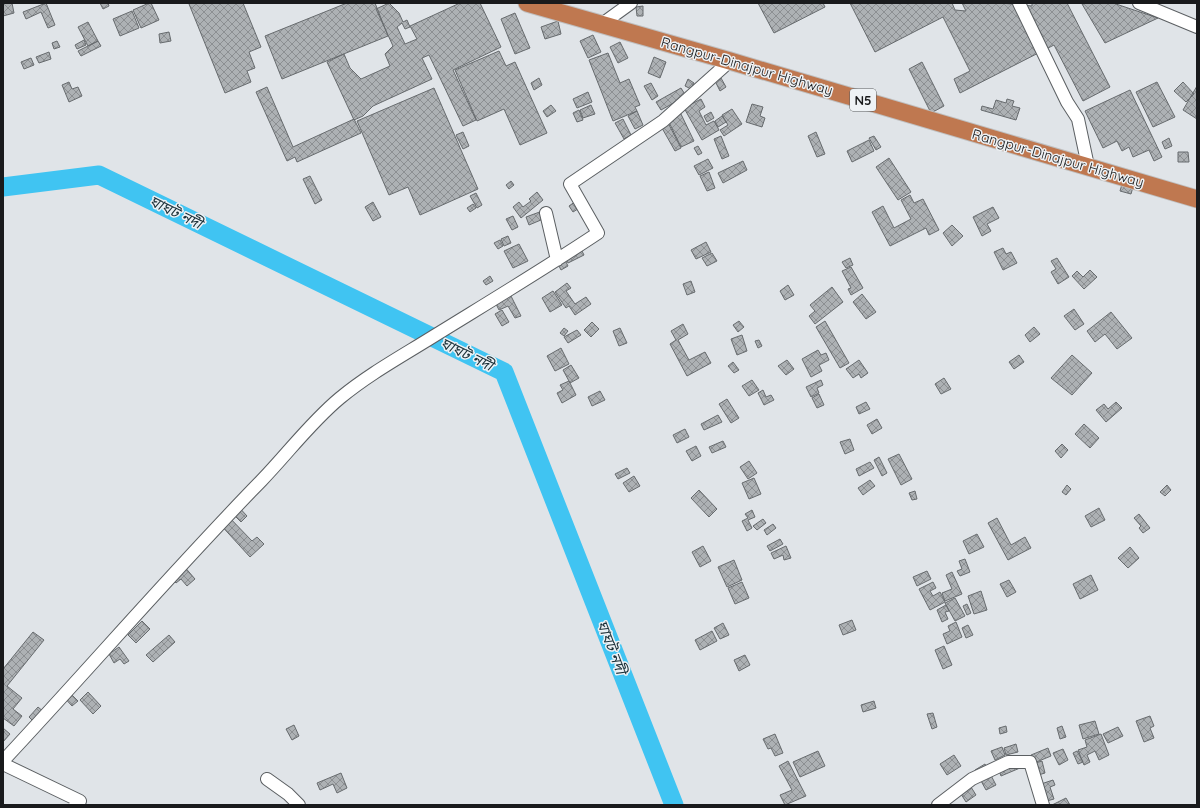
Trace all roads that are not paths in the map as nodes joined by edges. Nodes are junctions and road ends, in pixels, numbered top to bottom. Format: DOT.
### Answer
graph roads {
  1 [pos="528,3"];
  2 [pos="631,3"];
  3 [pos="1019,3"];
  4 [pos="1139,3"];
  5 [pos="602,24"];
  6 [pos="1197,27"];
  7 [pos="730,61"];
  8 [pos="1088,166"];
  9 [pos="1197,199"];
  10 [pos="546,214"];
  11 [pos="557,260"];
  12 [pos="3,761"];
  13 [pos="3,764"];
  14 [pos="267,779"];
  15 [pos="75,805"];
  16 [pos="299,805"];
  17 [pos="938,805"];
  18 [pos="1043,805"];
  1 -- 5 [label="highway, Rangpur-Dinajpur Highway / N5"];
  2 -- 5 [label="street"];
  3 -- 8 [label="street"];
  4 -- 6 [label="street"];
  5 -- 7 [label="highway, Rangpur-Dinajpur Highway / N5"];
  7 -- 8 [label="highway, Rangpur-Dinajpur Highway / N5"];
  7 -- 11 [label="street"];
  8 -- 9 [label="highway, Rangpur-Dinajpur Highway / N5"];
  10 -- 11 [label="street"];
  11 -- 12 [label="street"];
  13 -- 15 [label="street"];
  14 -- 16 [label="street"];
  17 -- 18 [label="street"];
}
